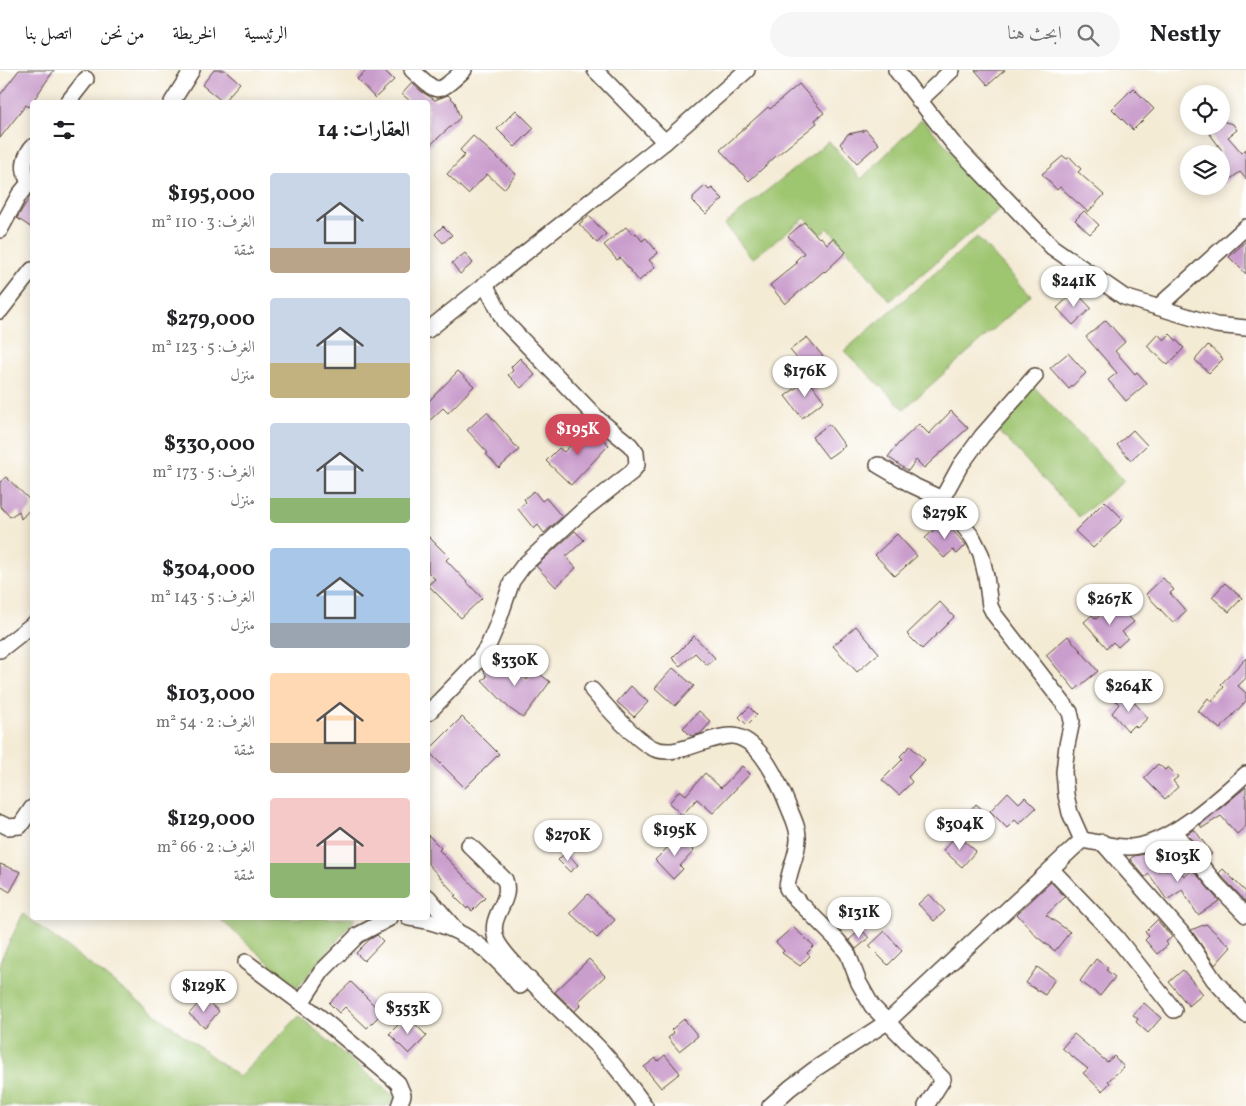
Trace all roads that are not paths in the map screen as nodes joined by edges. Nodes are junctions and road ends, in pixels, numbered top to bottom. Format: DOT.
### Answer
graph roads {
  1 [pos="192,70"];
  2 [pos="412,70"];
  3 [pos="464,70"];
  4 [pos="595,70"];
  5 [pos="747,70"];
  6 [pos="896,70"];
  7 [pos="952,70"];
  8 [pos="86,79"];
  9 [pos="70,100"];
  10 [pos="173,100"];
  11 [pos="919,101"];
  12 [pos="665,142"];
  13 [pos="30,150"];
  14 [pos="30,182"];
  15 [pos="30,185"];
  16 [pos="1246,227"];
  17 [pos="0,230"];
  18 [pos="30,273"];
  19 [pos="485,284"];
  20 [pos="1158,307"];
  21 [pos="0,311"];
  22 [pos="430,328"];
  23 [pos="1246,328"];
  24 [pos="1034,376"];
  25 [pos="878,465"];
  26 [pos="942,499"];
  27 [pos="30,627"];
  28 [pos="0,650"];
  29 [pos="592,690"];
  30 [pos="430,711"];
  31 [pos="1246,774"];
  32 [pos="30,811"];
  33 [pos="0,823"];
  34 [pos="1174,832"];
  35 [pos="1082,840"];
  36 [pos="1102,842"];
  37 [pos="469,845"];
  38 [pos="1051,869"];
  39 [pos="430,899"];
  40 [pos="1246,914"];
  41 [pos="386,920"];
  42 [pos="426,920"];
  43 [pos="459,932"];
  44 [pos="246,962"];
  45 [pos="528,978"];
  46 [pos="301,1003"];
  47 [pos="1174,1010"];
  48 [pos="1246,1015"];
  49 [pos="887,1022"];
  50 [pos="399,1106"];
  51 [pos="645,1106"];
  52 [pos="770,1106"];
  53 [pos="926,1106"];
  1 -- 10 [label="street"];
  2 -- 3 [label="street"];
  4 -- 12 [label="street"];
  5 -- 12 [label="street"];
  6 -- 11 [label="street"];
  7 -- 11 [label="street"];
  8 -- 9 [label="street"];
  11 -- 20 [label="street"];
  12 -- 19 [label="street"];
  13 -- 14 [label="street"];
  15 -- 17 [label="street"];
  16 -- 20 [label="street"];
  18 -- 21 [label="street"];
  19 -- 22 [label="street"];
  19 -- 30 [label="street"];
  20 -- 23 [label="street"];
  24 -- 26 [label="street"];
  25 -- 26 [label="street"];
  26 -- 35 [label="street"];
  27 -- 28 [label="street"];
  29 -- 49 [label="street"];
  31 -- 34 [label="street"];
  32 -- 33 [label="street"];
  34 -- 36 [label="street"];
  34 -- 40 [label="street"];
  35 -- 36 [label="street"];
  35 -- 38 [label="street"];
  36 -- 48 [label="street"];
  37 -- 45 [label="street"];
  38 -- 47 [label="street"];
  38 -- 49 [label="street"];
  39 -- 43 [label="street"];
  41 -- 46 [label="street"];
  42 -- 43 [label="street"];
  43 -- 45 [label="street"];
  44 -- 46 [label="street"];
  45 -- 51 [label="street"];
  46 -- 50 [label="street"];
  49 -- 52 [label="street"];
  49 -- 53 [label="street"];
}
